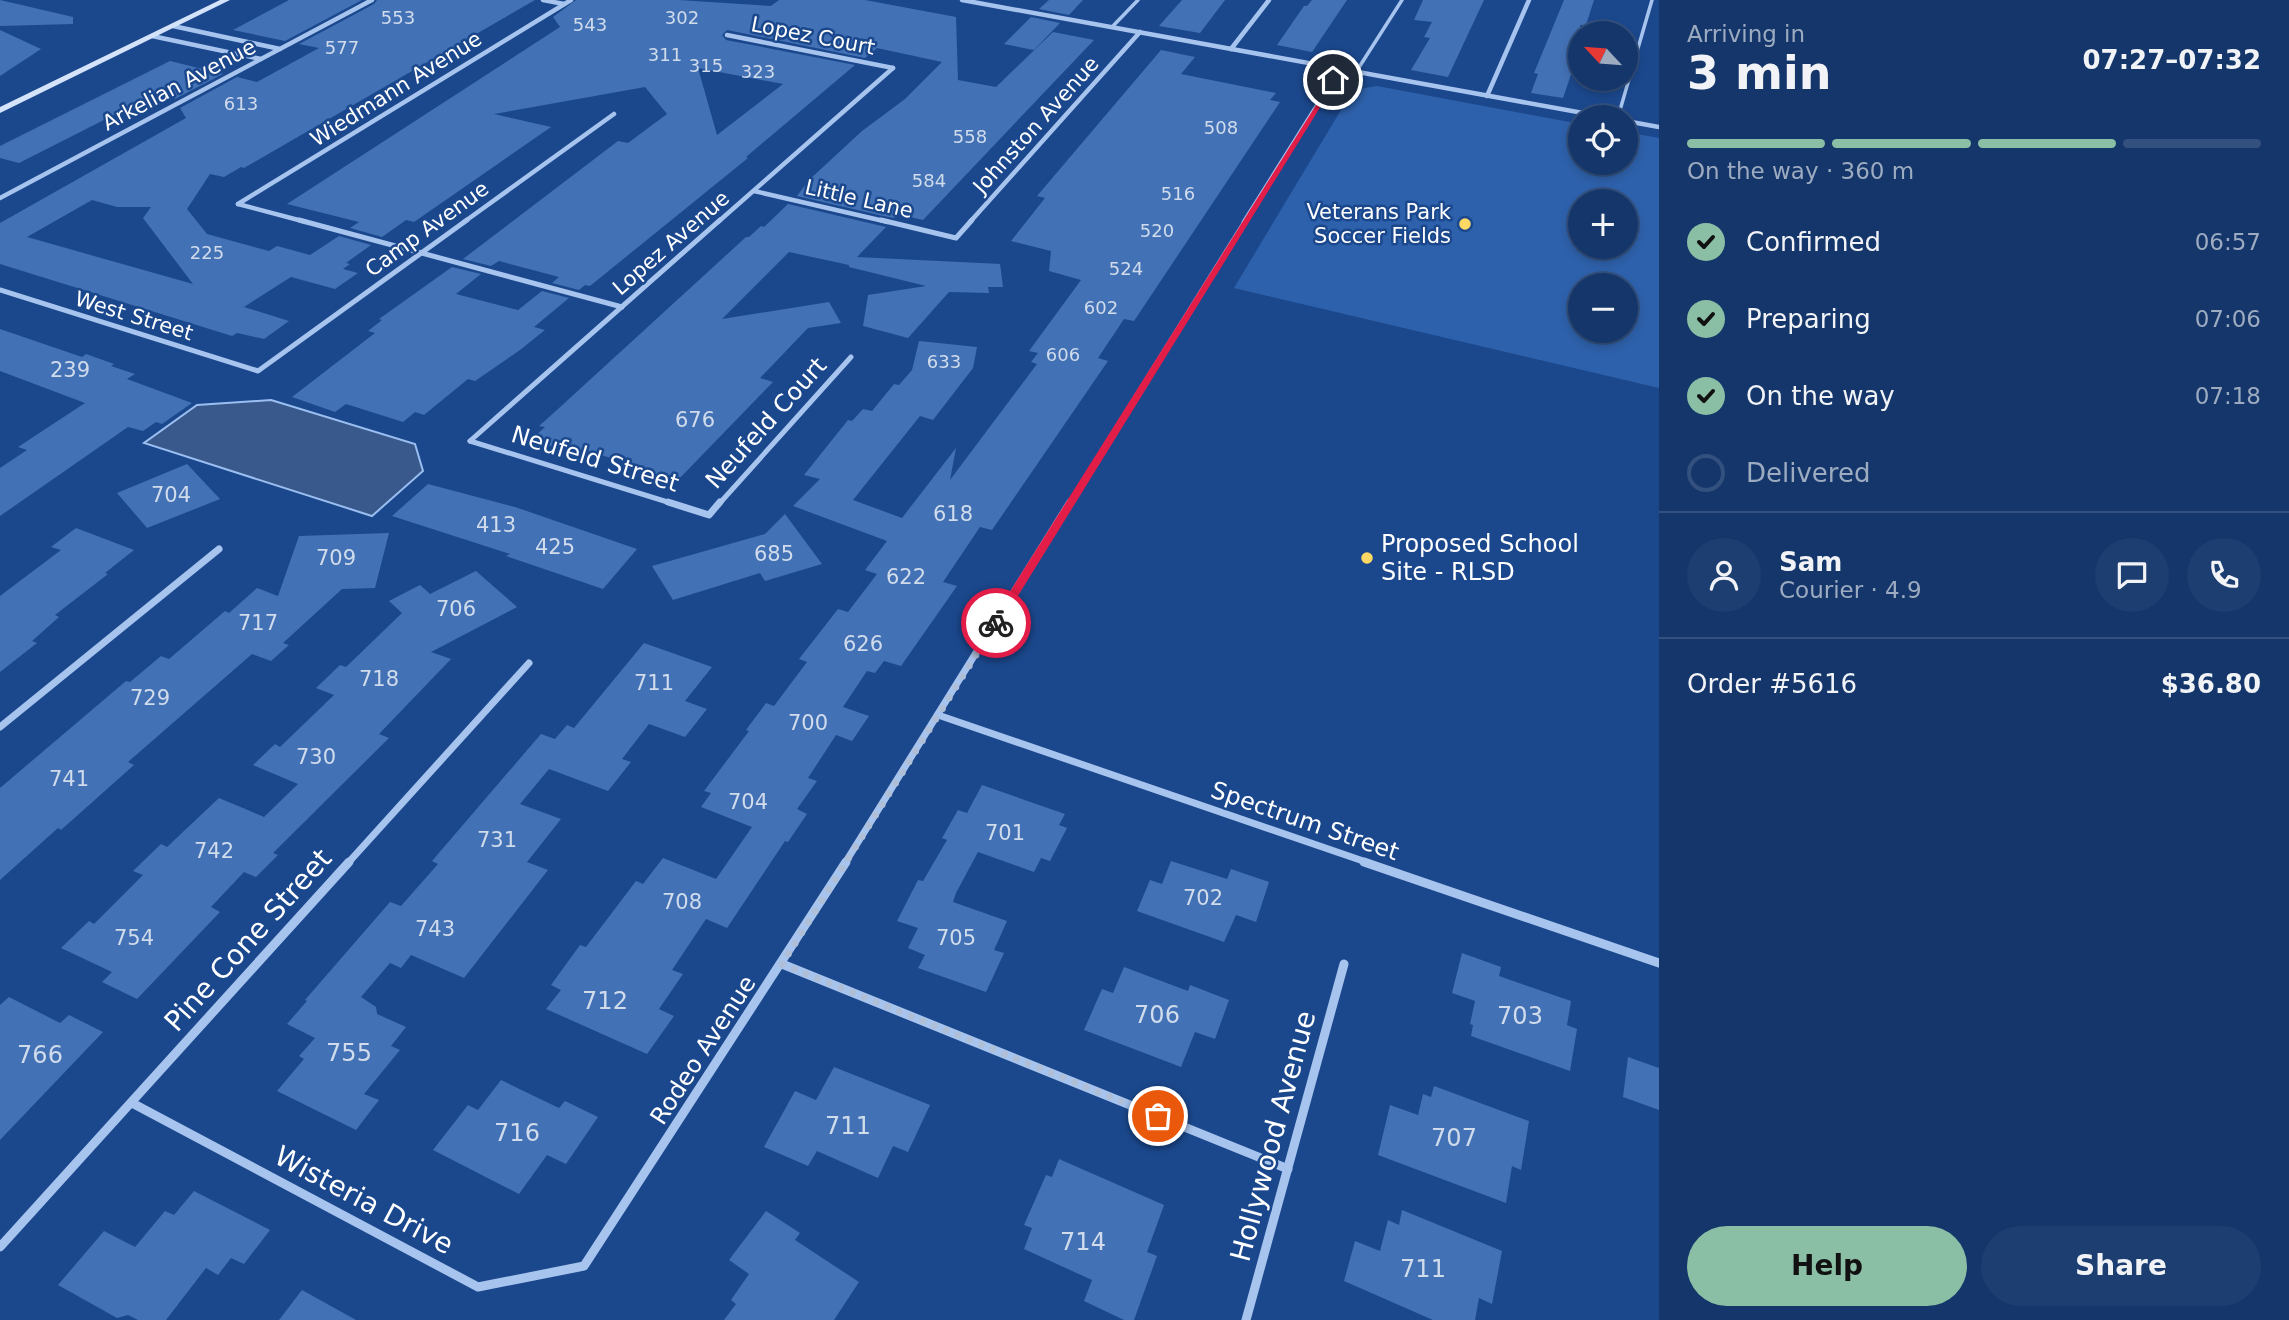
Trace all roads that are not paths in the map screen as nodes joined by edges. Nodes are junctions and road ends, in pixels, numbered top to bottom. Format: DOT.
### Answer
graph roads {
  1 [pos="226,0"];
  2 [pos="372,0"];
  3 [pos="543,0"];
  4 [pos="571,0"];
  5 [pos="962,0"];
  6 [pos="1009,0"];
  7 [pos="1138,0"];
  8 [pos="1269,0"];
  9 [pos="1402,0"];
  10 [pos="1529,0"];
  11 [pos="1652,0"];
  12 [pos="564,4"];
  13 [pos="1001,7"];
  14 [pos="173,26"];
  15 [pos="1112,27"];
  16 [pos="1140,32"];
  17 [pos="727,35"];
  18 [pos="152,36"];
  19 [pos="281,49"];
  20 [pos="1231,49"];
  21 [pos="261,59"];
  22 [pos="893,68"];
  23 [pos="1340,69"];
  24 [pos="1356,72"];
  25 [pos="1487,96"];
  26 [pos="1621,105"];
  27 [pos="0,110"];
  28 [pos="1568,110"];
  29 [pos="614,114"];
  30 [pos="1638,123"];
  31 [pos="1659,127"];
  32 [pos="754,191"];
  33 [pos="0,198"];
  34 [pos="956,238"];
  35 [pos="421,253"];
  36 [pos="0,290"];
  37 [pos="622,307"];
  38 [pos="851,357"];
  39 [pos="258,371"];
  40 [pos="470,441"];
  41 [pos="709,515"];
  42 [pos="219,549"];
  43 [pos="529,663"];
  44 [pos="938,715"];
  45 [pos="0,727"];
  46 [pos="1659,963"];
  47 [pos="782,964"];
  48 [pos="1344,964"];
  49 [pos="132,1103"];
  50 [pos="1288,1169"];
  51 [pos="0,1247"];
  52 [pos="584,1266"];
  53 [pos="1246,1320"];
  1 -- 14 [label="main road"];
  2 -- 19 [label="street, Arkelian Avenue"];
  3 -- 12 [label="street"];
  4 -- 12 [label="street, Wiedmann Avenue"];
  5 -- 13 [label="street"];
  6 -- 13 [label="street"];
  7 -- 15 [label="lane"];
  8 -- 20 [label="street"];
  9 -- 24 [label="lane"];
  10 -- 25 [label="street"];
  11 -- 26 [label="lane"];
  12 -- 35 [label="street, Wiedmann Avenue"];
  13 -- 15 [label="street"];
  14 -- 18 [label="main road"];
  14 -- 19 [label="street"];
  15 -- 16 [label="street"];
  16 -- 20 [label="street"];
  16 -- 34 [label="street, Johnston Avenue"];
  17 -- 22 [label="street, Lopez Court"];
  18 -- 21 [label="street"];
  18 -- 27 [label="main road"];
  19 -- 21 [label="street, Arkelian Avenue"];
  20 -- 23 [label="street"];
  21 -- 33 [label="street, Arkelian Avenue"];
  22 -- 32 [label="street, Lopez Avenue"];
  23 -- 24 [label="street"];
  23 -- 44 [label="street, Rodeo Avenue"];
  24 -- 25 [label="street"];
  25 -- 28 [label="street"];
  29 -- 35 [label="street, Camp Avenue"];
  30 -- 31 [label="street"];
  32 -- 34 [label="street, Little Lane"];
  32 -- 37 [label="street, Lopez Avenue"];
  35 -- 37 [label="street"];
  35 -- 39 [label="street, Camp Avenue"];
  36 -- 39 [label="street, West Street"];
  37 -- 40 [label="street, Lopez Avenue"];
  38 -- 41 [label="street, Neufeld Court"];
  40 -- 41 [label="street, Neufeld Street"];
  42 -- 45 [label="street"];
  43 -- 49 [label="street, Pine Cone Street"];
  44 -- 46 [label="street, Spectrum Street"];
  44 -- 47 [label="street, Rodeo Avenue"];
  47 -- 50 [label="street"];
  47 -- 52 [label="street, Rodeo Avenue"];
  48 -- 50 [label="street, Hollywood Avenue"];
  49 -- 51 [label="street, Pine Cone Street"];
  49 -- 52 [label="street, Wisteria Drive"];
  50 -- 53 [label="street, Hollywood Avenue"];
}
